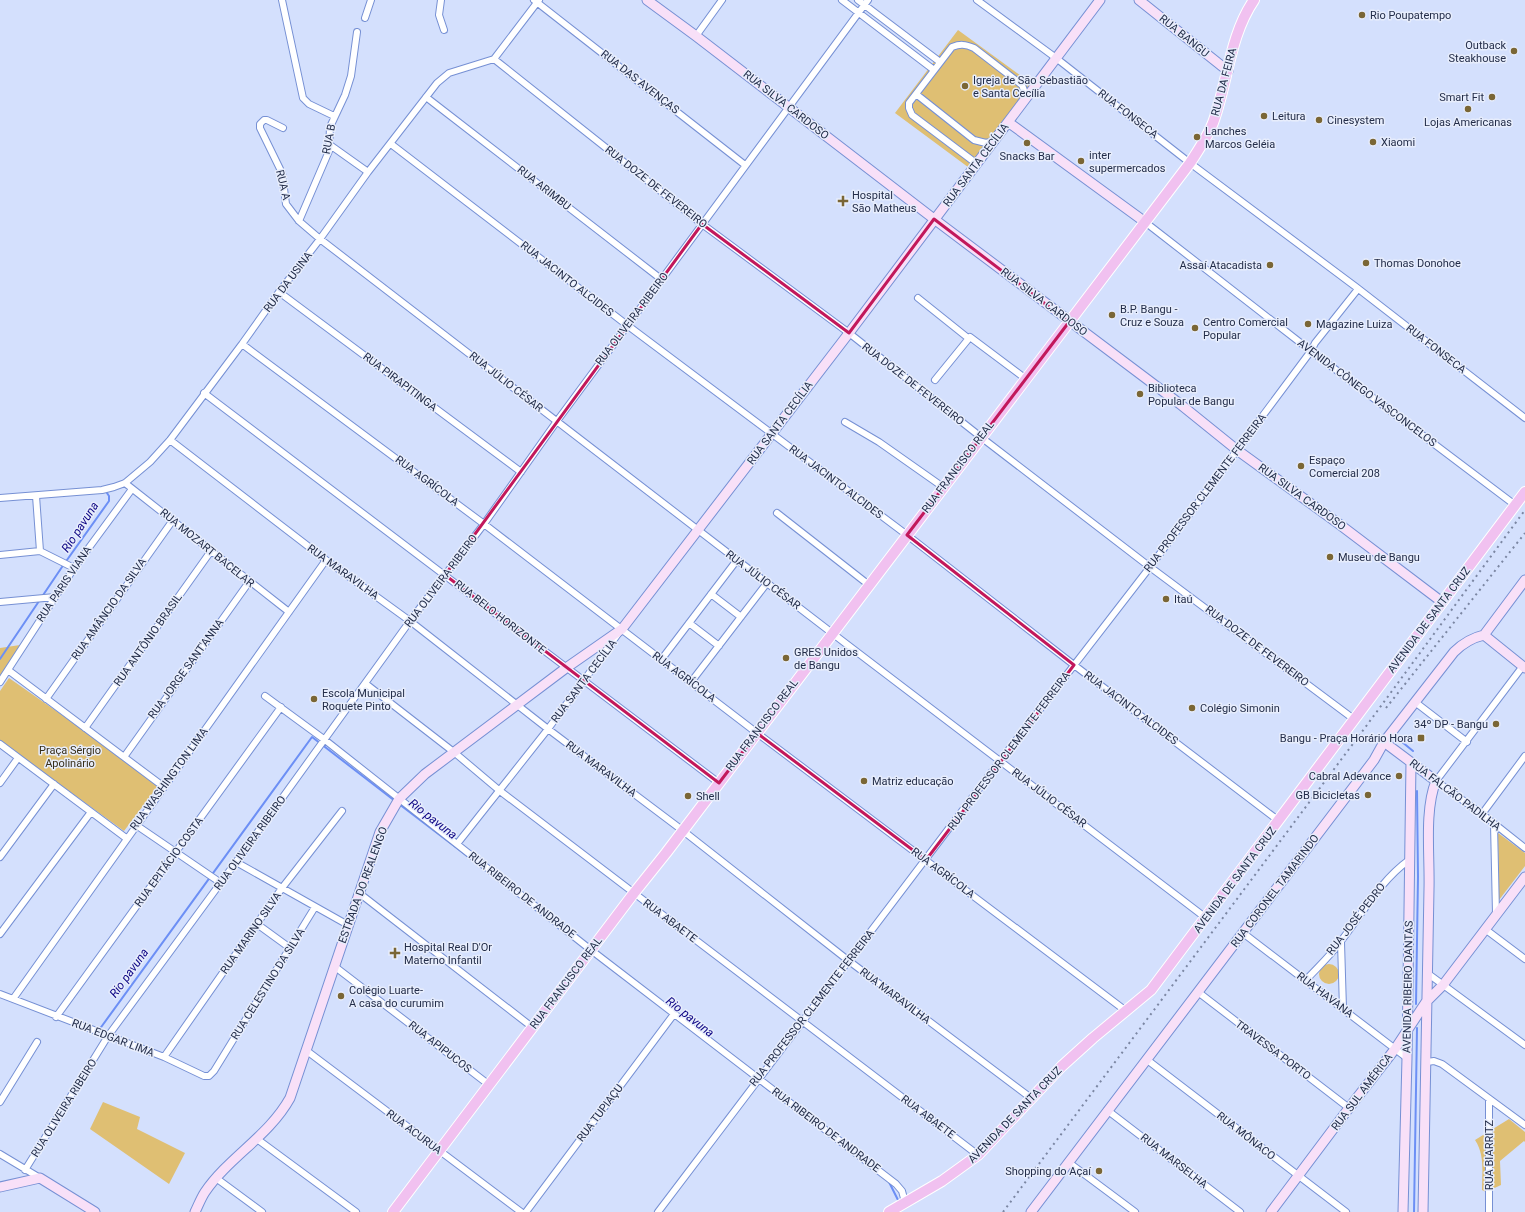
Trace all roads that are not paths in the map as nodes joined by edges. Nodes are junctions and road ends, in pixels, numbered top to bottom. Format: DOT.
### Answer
graph roads {
  1 [pos="282,0"];
  2 [pos="370,0"];
  3 [pos="441,0"];
  4 [pos="647,0"];
  5 [pos="722,0"];
  6 [pos="842,0"];
  7 [pos="858,0"];
  8 [pos="977,0"];
  9 [pos="1100,0"];
  10 [pos="1140,0"];
  11 [pos="1254,0"];
  12 [pos="537,1"];
  13 [pos="866,2"];
  14 [pos="858,12"];
  15 [pos="365,18"];
  16 [pos="444,30"];
  17 [pos="357,32"];
  18 [pos="696,36"];
  19 [pos="1056,58"];
  20 [pos="494,59"];
  21 [pos="940,62"];
  22 [pos="934,70"];
  23 [pos="1228,71"];
  24 [pos="916,94"];
  25 [pos="426,97"];
  26 [pos="1024,101"];
  27 [pos="788,106"];
  28 [pos="334,116"];
  29 [pos="1008,122"];
  30 [pos="283,128"];
  31 [pos="994,141"];
  32 [pos="330,144"];
  33 [pos="391,144"];
  34 [pos="1190,163"];
  35 [pos="976,164"];
  36 [pos="745,165"];
  37 [pos="368,172"];
  38 [pos="934,219"];
  39 [pos="299,221"];
  40 [pos="1145,222"];
  41 [pos="702,224"];
  42 [pos="320,239"];
  43 [pos="661,279"];
  44 [pos="1358,289"];
  45 [pos="279,292"];
  46 [pos="918,298"];
  47 [pos="1069,322"];
  48 [pos="627,325"];
  49 [pos="849,333"];
  50 [pos="968,338"];
  51 [pos="242,344"];
  52 [pos="1311,351"];
  53 [pos="1026,379"];
  54 [pos="935,380"];
  55 [pos="204,393"];
  56 [pos="1525,418"];
  57 [pos="557,421"];
  58 [pos="845,422"];
  59 [pos="772,434"];
  60 [pos="981,438"];
  61 [pos="170,440"];
  62 [pos="1237,450"];
  63 [pos="520,472"];
  64 [pos="124,483"];
  65 [pos="943,487"];
  66 [pos="132,489"];
  67 [pos="1525,492"];
  68 [pos="36,496"];
  69 [pos="0,498"];
  70 [pos="1515,505"];
  71 [pos="777,513"];
  72 [pos="173,520"];
  73 [pos="484,524"];
  74 [pos="698,530"];
  75 [pos="907,536"];
  76 [pos="40,551"];
  77 [pos="211,551"];
  78 [pos="0,555"];
  79 [pos="326,560"];
  80 [pos="737,560"];
  81 [pos="1150,567"];
  82 [pos="74,568"];
  83 [pos="446,575"];
  84 [pos="1525,580"];
  85 [pos="249,582"];
  86 [pos="767,583"];
  87 [pos="869,585"];
  88 [pos="711,594"];
  89 [pos="55,597"];
  90 [pos="0,602"];
  91 [pos="1442,602"];
  92 [pos="289,612"];
  93 [pos="741,617"];
  94 [pos="410,621"];
  95 [pos="689,623"];
  96 [pos="622,629"];
  97 [pos="832,633"];
  98 [pos="1484,635"];
  99 [pos="719,646"];
  100 [pos="661,660"];
  101 [pos="1074,665"];
  102 [pos="1524,667"];
  103 [pos="566,668"];
  104 [pos="8,670"];
  105 [pos="0,682"];
  106 [pos="584,682"];
  107 [pos="691,682"];
  108 [pos="366,684"];
  109 [pos="265,696"];
  110 [pos="46,699"];
  111 [pos="1415,702"];
  112 [pos="517,705"];
  113 [pos="281,707"];
  114 [pos="1355,720"];
  115 [pos="85,728"];
  116 [pos="548,729"];
  117 [pos="757,733"];
  118 [pos="324,740"];
  119 [pos="1384,742"];
  120 [pos="1467,742"];
  121 [pos="0,744"];
  122 [pos="454,753"];
  123 [pos="1525,756"];
  124 [pos="124,757"];
  125 [pos="18,758"];
  126 [pos="1000,761"];
  127 [pos="1411,762"];
  128 [pos="1436,781"];
  129 [pos="0,782"];
  130 [pos="719,783"];
  131 [pos="54,784"];
  132 [pos="164,787"];
  133 [pos="500,791"];
  134 [pos="399,799"];
  135 [pos="342,811"];
  136 [pos="91,812"];
  137 [pos="1482,814"];
  138 [pos="1279,821"];
  139 [pos="1494,824"];
  140 [pos="136,825"];
  141 [pos="682,830"];
  142 [pos="126,838"];
  143 [pos="457,844"];
  144 [pos="1525,848"];
  145 [pos="177,852"];
  146 [pos="0,857"];
  147 [pos="926,860"];
  148 [pos="1409,860"];
  149 [pos="236,862"];
  150 [pos="1525,877"];
  151 [pos="221,883"];
  152 [pos="282,888"];
  153 [pos="359,893"];
  154 [pos="634,893"];
  155 [pos="315,907"];
  156 [pos="1496,914"];
  157 [pos="1206,918"];
  158 [pos="257,924"];
  159 [pos="348,925"];
  160 [pos="1485,929"];
  161 [pos="1243,933"];
  162 [pos="0,934"];
  163 [pos="1341,942"];
  164 [pos="290,948"];
  165 [pos="591,950"];
  166 [pos="1525,959"];
  167 [pos="849,961"];
  168 [pos="334,966"];
  169 [pos="1427,974"];
  170 [pos="1306,980"];
  171 [pos="1443,985"];
  172 [pos="1198,992"];
  173 [pos="0,994"];
  174 [pos="13,1000"];
  175 [pos="1426,1002"];
  176 [pos="1343,1009"];
  177 [pos="1126,1011"];
  178 [pos="673,1015"];
  179 [pos="56,1017"];
  180 [pos="802,1022"];
  181 [pos="532,1027"];
  182 [pos="1407,1031"];
  183 [pos="108,1036"];
  184 [pos="37,1042"];
  185 [pos="1525,1045"];
  186 [pos="1395,1048"];
  187 [pos="307,1051"];
  188 [pos="164,1057"];
  189 [pos="1407,1058"];
  190 [pos="1146,1059"];
  191 [pos="220,1062"];
  192 [pos="1427,1062"];
  193 [pos="757,1080"];
  194 [pos="488,1084"];
  195 [pos="1031,1098"];
  196 [pos="1489,1099"];
  197 [pos="0,1102"];
  198 [pos="1348,1108"];
  199 [pos="1108,1110"];
  200 [pos="1525,1125"];
  201 [pos="257,1139"];
  202 [pos="440,1151"];
  203 [pos="0,1154"];
  204 [pos="978,1155"];
  205 [pos="1068,1162"];
  206 [pos="25,1170"];
  207 [pos="1298,1177"];
  208 [pos="40,1178"];
  209 [pos="216,1178"];
  210 [pos="0,1187"];
  211 [pos="905,1202"];
  212 [pos="95,1212"];
  213 [pos="195,1212"];
  214 [pos="262,1212"];
  215 [pos="356,1212"];
  216 [pos="393,1212"];
  217 [pos="521,1212"];
  218 [pos="526,1212"];
  219 [pos="658,1212"];
  220 [pos="889,1212"];
  221 [pos="909,1212"];
  222 [pos="1031,1212"];
  223 [pos="1135,1212"];
  224 [pos="1240,1212"];
  225 [pos="1271,1212"];
  226 [pos="1346,1212"];
  227 [pos="1403,1212"];
  228 [pos="1423,1212"];
  229 [pos="1489,1212"];
  1 -- 28 [label="street"];
  2 -- 15 [label="street"];
  3 -- 16 [label="street"];
  4 -- 18 [label="street, RUA SILVA CARDOSO"];
  5 -- 18 [label="street"];
  6 -- 14 [label="street"];
  7 -- 13 [label="street"];
  8 -- 19 [label="street, RUA FONSECA"];
  9 -- 19 [label="street, RUA SANTA CECÍLIA"];
  10 -- 23 [label="street, RUA BANGU"];
  11 -- 23 [label="main road, RUA DA FEIRA"];
  12 -- 20 [label="street"];
  12 -- 36 [label="street, RUA DAS AVENÇAS"];
  13 -- 14 [label="street, RUA OLIVEIRA RIBEIRO"];
  13 -- 21 [label="street"];
  14 -- 22 [label="street"];
  14 -- 27 [label="street, RUA OLIVEIRA RIBEIRO"];
  17 -- 28 [label="street, RUA B"];
  18 -- 27 [label="street, RUA SILVA CARDOSO"];
  19 -- 26 [label="street, RUA SANTA CECÍLIA"];
  19 -- 34 [label="street, RUA FONSECA"];
  20 -- 25 [label="street, RUA DA USINA"];
  20 -- 41 [label="street, RUA DOZE DE FEVEREIRO"];
  21 -- 22 [label="street"];
  21 -- 26 [label="street"];
  22 -- 24 [label="street"];
  23 -- 34 [label="main road, RUA DA FEIRA"];
  24 -- 31 [label="street"];
  24 -- 35 [label="street"];
  25 -- 33 [label="street, RUA DA USINA"];
  25 -- 43 [label="street, RUA ARIMBU"];
  26 -- 29 [label="street, RUA SANTA CECÍLIA"];
  27 -- 36 [label="street, RUA OLIVEIRA RIBEIRO"];
  27 -- 38 [label="street, RUA SILVA CARDOSO"];
  28 -- 32 [label="street, RUA B"];
  29 -- 31 [label="street, RUA SANTA CECÍLIA"];
  29 -- 40 [label="street, AVENIDA CÔNEGO VASCONCELOS"];
  30 -- 39 [label="street, RUA A"];
  31 -- 35 [label="street, RUA SANTA CECÍLIA"];
  32 -- 37 [label="street"];
  32 -- 39 [label="street, RUA B"];
  33 -- 37 [label="street, RUA DA USINA"];
  33 -- 48 [label="street, RUA JACINTO ALCIDES"];
  34 -- 40 [label="main road, RUA FRANCISCO REAL"];
  34 -- 44 [label="street, RUA FONSECA"];
  35 -- 38 [label="street, RUA SANTA CECÍLIA"];
  36 -- 41 [label="street, RUA OLIVEIRA RIBEIRO"];
  37 -- 42 [label="street, RUA DA USINA"];
  38 -- 47 [label="street, RUA SILVA CARDOSO"];
  38 -- 49 [label="street, RUA SANTA CECÍLIA"];
  39 -- 42 [label="street, RUA A"];
  40 -- 47 [label="main road, RUA FRANCISCO REAL"];
  40 -- 52 [label="street, AVENIDA CÔNEGO VASCONCELOS"];
  41 -- 43 [label="street, RUA OLIVEIRA RIBEIRO"];
  41 -- 49 [label="street, RUA DOZE DE FEVEREIRO"];
  42 -- 45 [label="street, RUA DA USINA"];
  42 -- 57 [label="street, RUA JÚLIO CÉSAR"];
  43 -- 48 [label="street, RUA OLIVEIRA RIBEIRO"];
  44 -- 52 [label="street, RUA PROFESSOR CLEMENTE FERREIRA"];
  44 -- 56 [label="street, RUA FONSECA"];
  45 -- 51 [label="street, RUA DA USINA"];
  45 -- 63 [label="street, RUA PIRAPITINGA"];
  46 -- 50 [label="street"];
  47 -- 53 [label="main road, RUA FRANCISCO REAL"];
  47 -- 62 [label="street, RUA SILVA CARDOSO"];
  48 -- 57 [label="street, RUA OLIVEIRA RIBEIRO"];
  48 -- 59 [label="street, RUA JACINTO ALCIDES"];
  49 -- 59 [label="street, RUA SANTA CECÍLIA"];
  49 -- 60 [label="street, RUA DOZE DE FEVEREIRO"];
  50 -- 53 [label="street"];
  50 -- 54 [label="street"];
  51 -- 55 [label="street, RUA DA USINA"];
  51 -- 73 [label="street, RUA AGRÍCOLA"];
  52 -- 62 [label="street, RUA PROFESSOR CLEMENTE FERREIRA"];
  52 -- 70 [label="street, AVENIDA CÔNEGO VASCONCELOS"];
  53 -- 60 [label="main road, RUA FRANCISCO REAL"];
  55 -- 61 [label="street, RUA DA USINA"];
  55 -- 83 [label="street, RUA BELO HORIZONTE"];
  57 -- 63 [label="street, RUA OLIVEIRA RIBEIRO"];
  57 -- 74 [label="street, RUA JÚLIO CÉSAR"];
  58 -- 65 [label="street"];
  59 -- 74 [label="street, RUA SANTA CECÍLIA"];
  59 -- 75 [label="street, RUA JACINTO ALCIDES"];
  60 -- 65 [label="main road, RUA FRANCISCO REAL"];
  60 -- 81 [label="street, RUA DOZE DE FEVEREIRO"];
  61 -- 64 [label="street, RUA DA USINA"];
  61 -- 79 [label="street, RUA MARAVILHA"];
  62 -- 81 [label="street, RUA PROFESSOR CLEMENTE FERREIRA"];
  62 -- 91 [label="street, RUA SILVA CARDOSO"];
  63 -- 73 [label="street, RUA OLIVEIRA RIBEIRO"];
  64 -- 66 [label="street, RUA MOZART BACELAR"];
  64 -- 68 [label="street, RUA DA USINA"];
  65 -- 75 [label="main road, RUA FRANCISCO REAL"];
  66 -- 72 [label="street, RUA MOZART BACELAR"];
  66 -- 82 [label="street, RUA PARIS VIANA"];
  67 -- 70 [label="main road, AVENIDA DE SANTA CRUZ"];
  68 -- 69 [label="street, RUA DA USINA"];
  68 -- 76 [label="street"];
  70 -- 91 [label="main road, AVENIDA DE SANTA CRUZ"];
  71 -- 87 [label="street"];
  72 -- 77 [label="street, RUA MOZART BACELAR"];
  72 -- 110 [label="street, RUA AMÂNCIO DA SILVA"];
  73 -- 83 [label="street, RUA OLIVEIRA RIBEIRO"];
  73 -- 96 [label="street, RUA AGRÍCOLA"];
  74 -- 80 [label="street, RUA JÚLIO CÉSAR"];
  74 -- 96 [label="street, RUA SANTA CECÍLIA"];
  75 -- 87 [label="main road, RUA FRANCISCO REAL"];
  75 -- 101 [label="street, RUA JACINTO ALCIDES"];
  76 -- 78 [label="street"];
  76 -- 82 [label="street"];
  77 -- 85 [label="street, RUA MOZART BACELAR"];
  77 -- 115 [label="street, RUA ANTÔNIO BRASIL"];
  79 -- 92 [label="street, RUA WASHINGTON LIMA"];
  79 -- 94 [label="street, RUA MARAVILHA"];
  80 -- 86 [label="street, RUA JÚLIO CÉSAR"];
  80 -- 88 [label="street"];
  81 -- 101 [label="street, RUA PROFESSOR CLEMENTE FERREIRA"];
  81 -- 114 [label="street, RUA DOZE DE FEVEREIRO"];
  82 -- 89 [label="street, RUA PARIS VIANA"];
  83 -- 94 [label="street, RUA OLIVEIRA RIBEIRO"];
  83 -- 103 [label="street, RUA BELO HORIZONTE"];
  84 -- 98 [label="street"];
  85 -- 92 [label="street, RUA MOZART BACELAR"];
  85 -- 124 [label="street, RUA JORGE SANT'ANNA"];
  86 -- 93 [label="street"];
  86 -- 97 [label="street, RUA JÚLIO CÉSAR"];
  87 -- 97 [label="main road, RUA FRANCISCO REAL"];
  88 -- 93 [label="street"];
  88 -- 95 [label="street"];
  89 -- 90 [label="street"];
  89 -- 104 [label="street, RUA PARIS VIANA"];
  91 -- 114 [label="main road, AVENIDA DE SANTA CRUZ"];
  92 -- 132 [label="street, RUA WASHINGTON LIMA"];
  93 -- 99 [label="street"];
  94 -- 108 [label="street, RUA OLIVEIRA RIBEIRO"];
  94 -- 112 [label="street, RUA MARAVILHA"];
  95 -- 99 [label="street"];
  95 -- 100 [label="street"];
  96 -- 100 [label="street, RUA AGRÍCOLA"];
  96 -- 103 [label="street, ESTRADA DO REALENGO"];
  96 -- 106 [label="street, RUA SANTA CECÍLIA"];
  97 -- 117 [label="main road, RUA FRANCISCO REAL"];
  97 -- 126 [label="street, RUA JÚLIO CÉSAR"];
  98 -- 102 [label="street"];
  98 -- 111 [label="street, RUA CORONEL TAMARINDO"];
  99 -- 107 [label="street"];
  100 -- 107 [label="street, RUA AGRÍCOLA"];
  101 -- 126 [label="street, RUA PROFESSOR CLEMENTE FERREIRA"];
  101 -- 138 [label="street, RUA JACINTO ALCIDES"];
  102 -- 120 [label="street"];
  103 -- 106 [label="street, RUA BELO HORIZONTE"];
  103 -- 112 [label="street, ESTRADA DO REALENGO"];
  104 -- 105 [label="street, RUA PARIS VIANA"];
  104 -- 110 [label="street"];
  106 -- 116 [label="street, RUA SANTA CECÍLIA"];
  106 -- 130 [label="street, RUA BELO HORIZONTE"];
  107 -- 117 [label="street, RUA AGRÍCOLA"];
  108 -- 118 [label="street, RUA OLIVEIRA RIBEIRO"];
  108 -- 122 [label="street, RUA ABAETE"];
  109 -- 113 [label="street, RUA RIBEIRO DE ANDRADE"];
  110 -- 115 [label="street"];
  111 -- 119 [label="street, RUA CORONEL TAMARINDO"];
  111 -- 120 [label="street"];
  112 -- 116 [label="street, RUA MARAVILHA"];
  112 -- 122 [label="street, ESTRADA DO REALENGO"];
  113 -- 118 [label="street, RUA RIBEIRO DE ANDRADE"];
  113 -- 145 [label="street, RUA EPITÁCIO COSTA"];
  114 -- 138 [label="main road, AVENIDA DE SANTA CRUZ"];
  115 -- 124 [label="street"];
  116 -- 133 [label="street, RUA SANTA CECÍLIA"];
  116 -- 141 [label="street, RUA MARAVILHA"];
  117 -- 130 [label="main road, RUA FRANCISCO REAL"];
  117 -- 147 [label="street, RUA AGRÍCOLA"];
  118 -- 134 [label="street, RUA RIBEIRO DE ANDRADE"];
  118 -- 149 [label="street, RUA OLIVEIRA RIBEIRO"];
  119 -- 127 [label="street, RUA FALCÃO PADILHA"];
  119 -- 161 [label="street, RUA CORONEL TAMARINDO"];
  120 -- 128 [label="street"];
  121 -- 125 [label="street"];
  122 -- 133 [label="street, RUA ABAETE"];
  122 -- 134 [label="street, ESTRADA DO REALENGO"];
  123 -- 137 [label="street"];
  124 -- 132 [label="street"];
  125 -- 129 [label="street"];
  125 -- 131 [label="street"];
  126 -- 147 [label="street, RUA PROFESSOR CLEMENTE FERREIRA"];
  126 -- 157 [label="street, RUA JÚLIO CÉSAR"];
  127 -- 128 [label="street, RUA FALCÃO PADILHA"];
  127 -- 148 [label="street, AVENIDA RIBEIRO DANTAS"];
  128 -- 137 [label="street, RUA FALCÃO PADILHA"];
  128 -- 169 [label="street, AVENIDA RIBEIRO DANTAS"];
  130 -- 141 [label="main road, RUA FRANCISCO REAL"];
  131 -- 136 [label="street"];
  131 -- 146 [label="street"];
  132 -- 140 [label="street, RUA WASHINGTON LIMA"];
  133 -- 143 [label="street, RUA SANTA CECÍLIA"];
  133 -- 154 [label="street, RUA ABAETE"];
  134 -- 143 [label="street, RUA RIBEIRO DE ANDRADE"];
  134 -- 153 [label="street, ESTRADA DO REALENGO"];
  135 -- 152 [label="street, RUA MARINO SILVA"];
  136 -- 142 [label="street"];
  136 -- 162 [label="street"];
  137 -- 139 [label="street, RUA FALCÃO PADILHA"];
  138 -- 157 [label="main road, AVENIDA DE SANTA CRUZ"];
  139 -- 144 [label="street, RUA FALCÃO PADILHA"];
  139 -- 156 [label="street"];
  140 -- 142 [label="street, RUA WASHINGTON LIMA"];
  140 -- 145 [label="street"];
  141 -- 154 [label="main road, RUA FRANCISCO REAL"];
  141 -- 167 [label="street, RUA MARAVILHA"];
  142 -- 174 [label="street, RUA WASHINGTON LIMA"];
  143 -- 165 [label="street, RUA RIBEIRO DE ANDRADE"];
  145 -- 151 [label="street"];
  145 -- 179 [label="street, RUA EPITÁCIO COSTA"];
  147 -- 167 [label="street, RUA PROFESSOR CLEMENTE FERREIRA"];
  147 -- 177 [label="street, RUA AGRÍCOLA"];
  148 -- 163 [label="street, RUA JOSÉ PEDRO"];
  148 -- 182 [label="street, AVENIDA RIBEIRO DANTAS"];
  149 -- 151 [label="street, RUA OLIVEIRA RIBEIRO"];
  149 -- 152 [label="street"];
  150 -- 156 [label="street, RUA SUL AMÉRICA"];
  151 -- 183 [label="street, RUA OLIVEIRA RIBEIRO"];
  152 -- 155 [label="street"];
  152 -- 158 [label="street, RUA MARINO SILVA"];
  153 -- 159 [label="street, ESTRADA DO REALENGO"];
  153 -- 181 [label="street"];
  154 -- 165 [label="main road, RUA FRANCISCO REAL"];
  154 -- 180 [label="street, RUA ABAETE"];
  155 -- 159 [label="street"];
  155 -- 164 [label="street, RUA CELESTINO DA SILVA"];
  156 -- 160 [label="street, RUA SUL AMÉRICA"];
  157 -- 177 [label="main road, AVENIDA DE SANTA CRUZ"];
  158 -- 164 [label="street"];
  158 -- 188 [label="street, RUA MARINO SILVA"];
  159 -- 168 [label="street, ESTRADA DO REALENGO"];
  160 -- 166 [label="street"];
  160 -- 171 [label="street, RUA SUL AMÉRICA"];
  161 -- 170 [label="street, RUA HAVANA"];
  161 -- 172 [label="street, RUA CORONEL TAMARINDO"];
  163 -- 170 [label="street, RUA JOSÉ PEDRO"];
  163 -- 176 [label="street"];
  164 -- 191 [label="street, RUA CELESTINO DA SILVA"];
  165 -- 178 [label="street, RUA RIBEIRO DE ANDRADE"];
  165 -- 181 [label="main road, RUA FRANCISCO REAL"];
  167 -- 180 [label="street, RUA PROFESSOR CLEMENTE FERREIRA"];
  167 -- 195 [label="street, RUA MARAVILHA"];
  168 -- 187 [label="street, ESTRADA DO REALENGO"];
  168 -- 194 [label="street, RUA APIPUCOS"];
  169 -- 171 [label="street"];
  169 -- 175 [label="street, AVENIDA RIBEIRO DANTAS"];
  170 -- 176 [label="street, RUA HAVANA"];
  171 -- 175 [label="street, RUA SUL AMÉRICA"];
  171 -- 185 [label="street"];
  172 -- 190 [label="street, RUA CORONEL TAMARINDO"];
  172 -- 198 [label="street, TRAVESSA PORTO"];
  173 -- 174 [label="street, RUA EDGAR LIMA"];
  174 -- 179 [label="street, RUA EDGAR LIMA"];
  175 -- 182 [label="street, RUA SUL AMÉRICA"];
  175 -- 192 [label="street, AVENIDA RIBEIRO DANTAS"];
  176 -- 186 [label="street, RUA HAVANA"];
  177 -- 195 [label="main road, AVENIDA DE SANTA CRUZ"];
  178 -- 193 [label="street, RUA RIBEIRO DE ANDRADE"];
  178 -- 218 [label="street, RUA TUPIAÇU"];
  179 -- 183 [label="street, RUA EDGAR LIMA"];
  180 -- 193 [label="street, RUA PROFESSOR CLEMENTE FERREIRA"];
  180 -- 204 [label="street, RUA ABAETE"];
  181 -- 194 [label="main road, RUA FRANCISCO REAL"];
  182 -- 186 [label="street, RUA SUL AMÉRICA"];
  182 -- 189 [label="street, AVENIDA RIBEIRO DANTAS"];
  183 -- 188 [label="street, RUA EDGAR LIMA"];
  183 -- 206 [label="street, RUA OLIVEIRA RIBEIRO"];
  184 -- 197 [label="street"];
  186 -- 189 [label="street, RUA HAVANA"];
  186 -- 198 [label="street, RUA SUL AMÉRICA"];
  187 -- 201 [label="street, ESTRADA DO REALENGO"];
  187 -- 202 [label="street, RUA ACURUA"];
  188 -- 191 [label="street, RUA EDGAR LIMA"];
  189 -- 227 [label="street, AVENIDA RIBEIRO DANTAS"];
  190 -- 199 [label="street, RUA CORONEL TAMARINDO"];
  190 -- 207 [label="street, RUA MÔNACO"];
  192 -- 196 [label="street"];
  192 -- 228 [label="street, AVENIDA RIBEIRO DANTAS"];
  193 -- 211 [label="street, RUA RIBEIRO DE ANDRADE"];
  193 -- 219 [label="street, RUA PROFESSOR CLEMENTE FERREIRA"];
  194 -- 202 [label="main road, RUA FRANCISCO REAL"];
  195 -- 204 [label="main road, AVENIDA DE SANTA CRUZ"];
  196 -- 200 [label="street"];
  196 -- 229 [label="street, RUA BIARRITZ"];
  198 -- 207 [label="street, RUA SUL AMÉRICA"];
  199 -- 205 [label="street, RUA CORONEL TAMARINDO"];
  199 -- 224 [label="street, RUA MARSELHA"];
  201 -- 209 [label="street, ESTRADA DO REALENGO"];
  201 -- 215 [label="street"];
  202 -- 216 [label="main road, RUA FRANCISCO REAL"];
  202 -- 217 [label="street, RUA ACURUA"];
  203 -- 206 [label="street"];
  204 -- 211 [label="main road, AVENIDA DE SANTA CRUZ"];
  205 -- 222 [label="street, RUA CORONEL TAMARINDO"];
  205 -- 223 [label="street"];
  206 -- 208 [label="street"];
  207 -- 225 [label="street, RUA SUL AMÉRICA"];
  207 -- 226 [label="street, RUA MÔNACO"];
  208 -- 210 [label="street"];
  208 -- 212 [label="street"];
  209 -- 213 [label="street, ESTRADA DO REALENGO"];
  209 -- 214 [label="street"];
  211 -- 220 [label="main road, AVENIDA DE SANTA CRUZ"];
  211 -- 221 [label="main road"];
}
